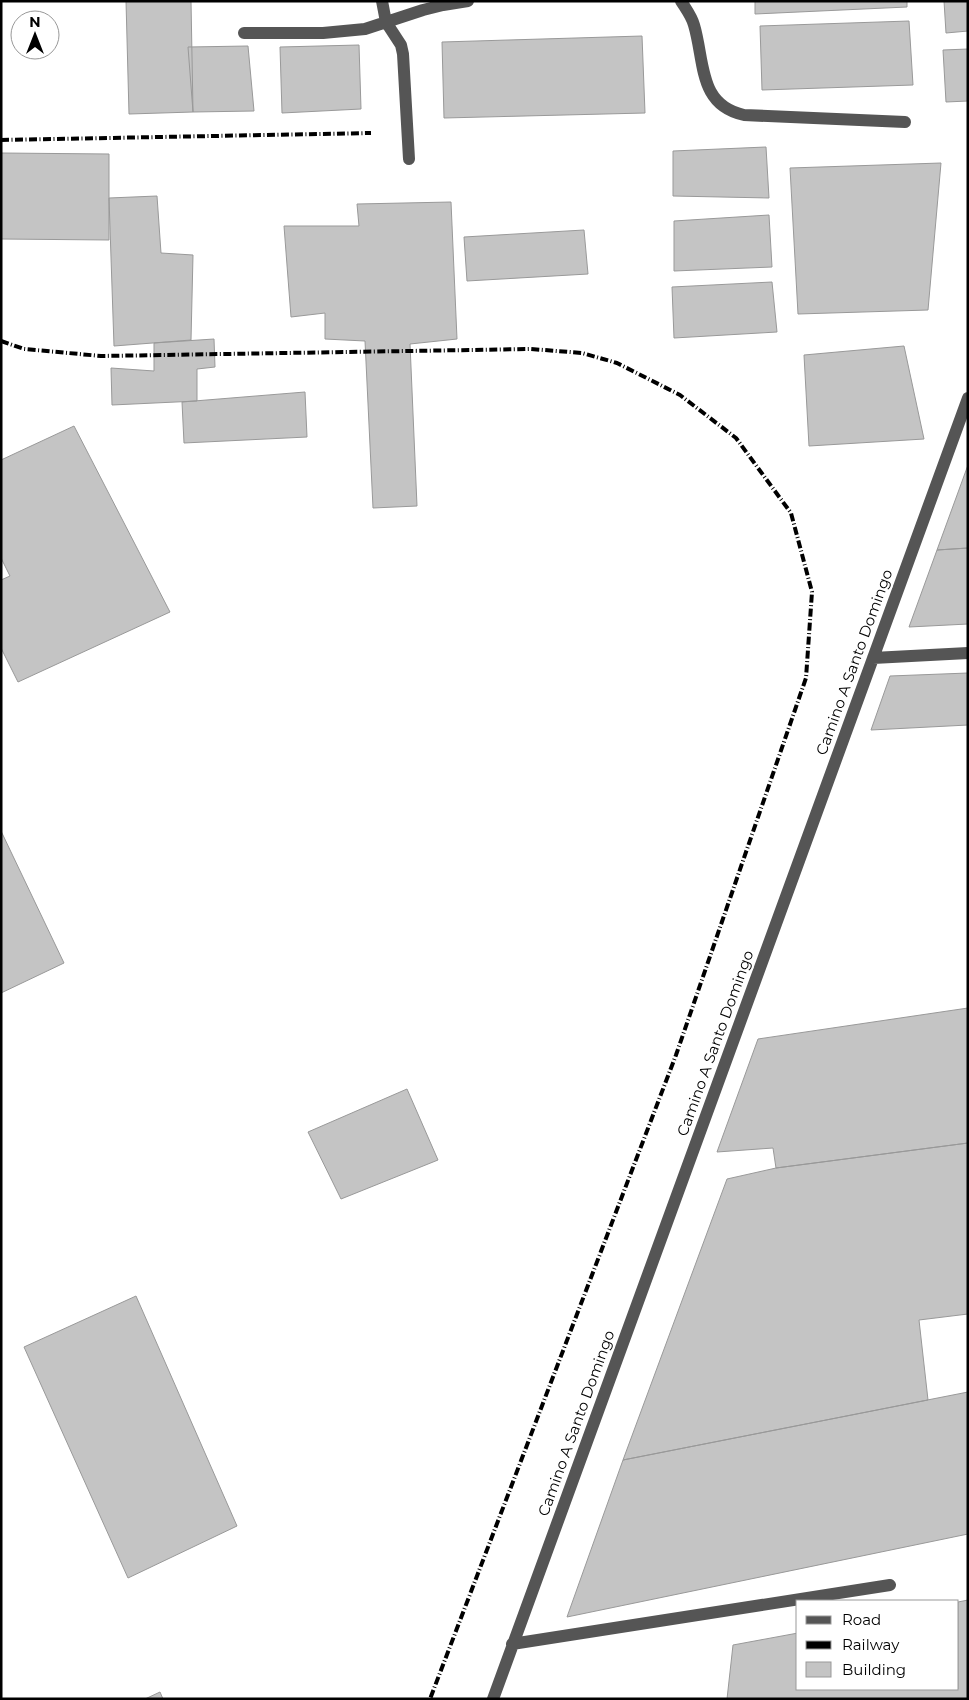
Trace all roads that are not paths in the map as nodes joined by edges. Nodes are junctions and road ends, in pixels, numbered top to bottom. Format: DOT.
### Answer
graph roads {
  1 [pos="382,1"];
  2 [pos="468,1"];
  3 [pos="681,1"];
  4 [pos="386,22"];
  5 [pos="244,34"];
  6 [pos="905,122"];
  7 [pos="409,159"];
  8 [pos="968,398"];
  9 [pos="968,653"];
  10 [pos="873,658"];
  11 [pos="890,1585"];
  12 [pos="512,1644"];
  13 [pos="493,1699"];
  1 -- 4 [label="street"];
  2 -- 4 [label="street"];
  3 -- 6 [label="street"];
  4 -- 5 [label="street"];
  4 -- 7 [label="street"];
  8 -- 10 [label="street, Camino A Santo Domingo"];
  9 -- 10 [label="street"];
  10 -- 12 [label="street, Camino A Santo Domingo"];
  11 -- 12 [label="street"];
  12 -- 13 [label="street, Camino A Santo Domingo"];
}
